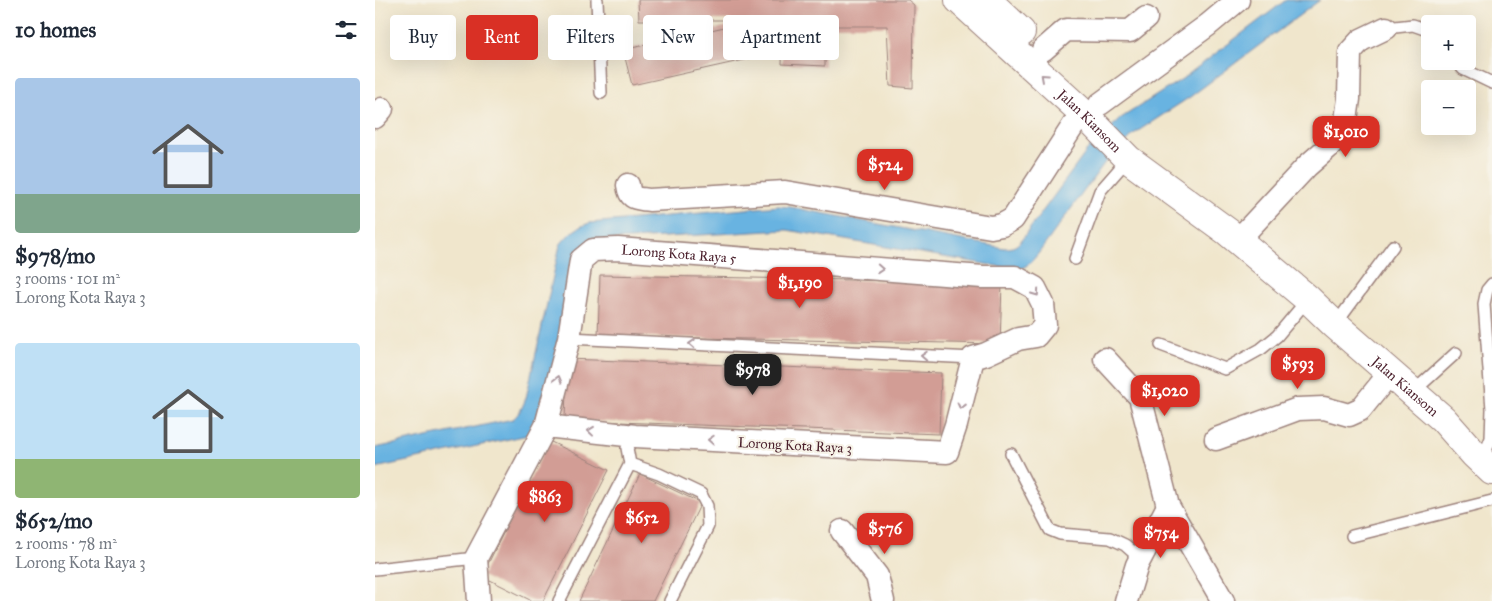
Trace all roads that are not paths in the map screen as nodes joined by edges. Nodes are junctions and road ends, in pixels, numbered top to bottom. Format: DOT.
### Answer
graph roads {
  1 [pos="597,0"];
  2 [pos="959,0"];
  3 [pos="987,0"];
  4 [pos="1239,0"];
  5 [pos="1146,18"];
  6 [pos="1386,28"];
  7 [pos="1421,28"];
  8 [pos="1043,50"];
  9 [pos="1465,70"];
  10 [pos="1492,83"];
  11 [pos="601,93"];
  12 [pos="1092,112"];
  13 [pos="1134,151"];
  14 [pos="628,185"];
  15 [pos="1233,236"];
  16 [pos="1393,246"];
  17 [pos="1075,259"];
  18 [pos="1492,284"];
  19 [pos="1308,299"];
  20 [pos="1335,325"];
  21 [pos="569,338"];
  22 [pos="1161,345"];
  23 [pos="1456,353"];
  24 [pos="973,358"];
  25 [pos="1105,359"];
  26 [pos="1390,373"];
  27 [pos="1413,392"];
  28 [pos="545,426"];
  29 [pos="635,436"];
  30 [pos="1216,439"];
  31 [pos="1011,454"];
  32 [pos="630,464"];
  33 [pos="1487,468"];
  34 [pos="1492,501"];
  35 [pos="1168,506"];
  36 [pos="842,531"];
  37 [pos="1352,536"];
  38 [pos="476,558"];
  39 [pos="1137,565"];
  40 [pos="375,569"];
  41 [pos="479,601"];
  42 [pos="559,601"];
  43 [pos="670,601"];
  44 [pos="883,601"];
  45 [pos="1126,601"];
  46 [pos="1223,601"];
  1 -- 11 [label="lane"];
  12 -- 2 [label="main road, Jalan Kiansom, one-way"];
  3 -- 8 [label="main road, Jalan Kiansom"];
  4 -- 12 [label="street"];
  5 -- 8 [label="street"];
  6 -- 7 [label="lane"];
  6 -- 15 [label="street"];
  8 -- 12 [label="main road, Jalan Kiansom"];
  9 -- 10 [label="lane"];
  12 -- 13 [label="main road, Jalan Kiansom"];
  12 -- 14 [label="street"];
  13 -- 15 [label="main road, Jalan Kiansom"];
  13 -- 17 [label="lane"];
  15 -- 19 [label="main road, Jalan Kiansom"];
  16 -- 20 [label="lane"];
  18 -- 33 [label="lane"];
  19 -- 20 [label="main road, Jalan Kiansom"];
  19 -- 22 [label="lane"];
  20 -- 26 [label="main road, Jalan Kiansom"];
  24 -- 21 [label="lane, one-way"];
  21 -- 24 [label="street, Lorong Kota Raya 5, one-way"];
  28 -- 21 [label="street, Lorong Kota Raya 5, one-way"];
  23 -- 27 [label="lane"];
  24 -- 29 [label="street, Lorong Kota Raya 3, one-way"];
  25 -- 35 [label="street"];
  26 -- 27 [label="main road, Jalan Kiansom"];
  26 -- 30 [label="street"];
  27 -- 33 [label="main road, Jalan Kiansom"];
  29 -- 28 [label="street, Lorong Kota Raya 3, one-way"];
  28 -- 38 [label="street, Lorong Kota Raya 5"];
  29 -- 32 [label="lane"];
  31 -- 39 [label="lane"];
  32 -- 42 [label="lane"];
  32 -- 43 [label="lane"];
  34 -- 37 [label="lane"];
  35 -- 39 [label="street"];
  35 -- 46 [label="street"];
  36 -- 44 [label="street"];
  38 -- 40 [label="lane"];
  38 -- 41 [label="street"];
  39 -- 45 [label="street"];
}
